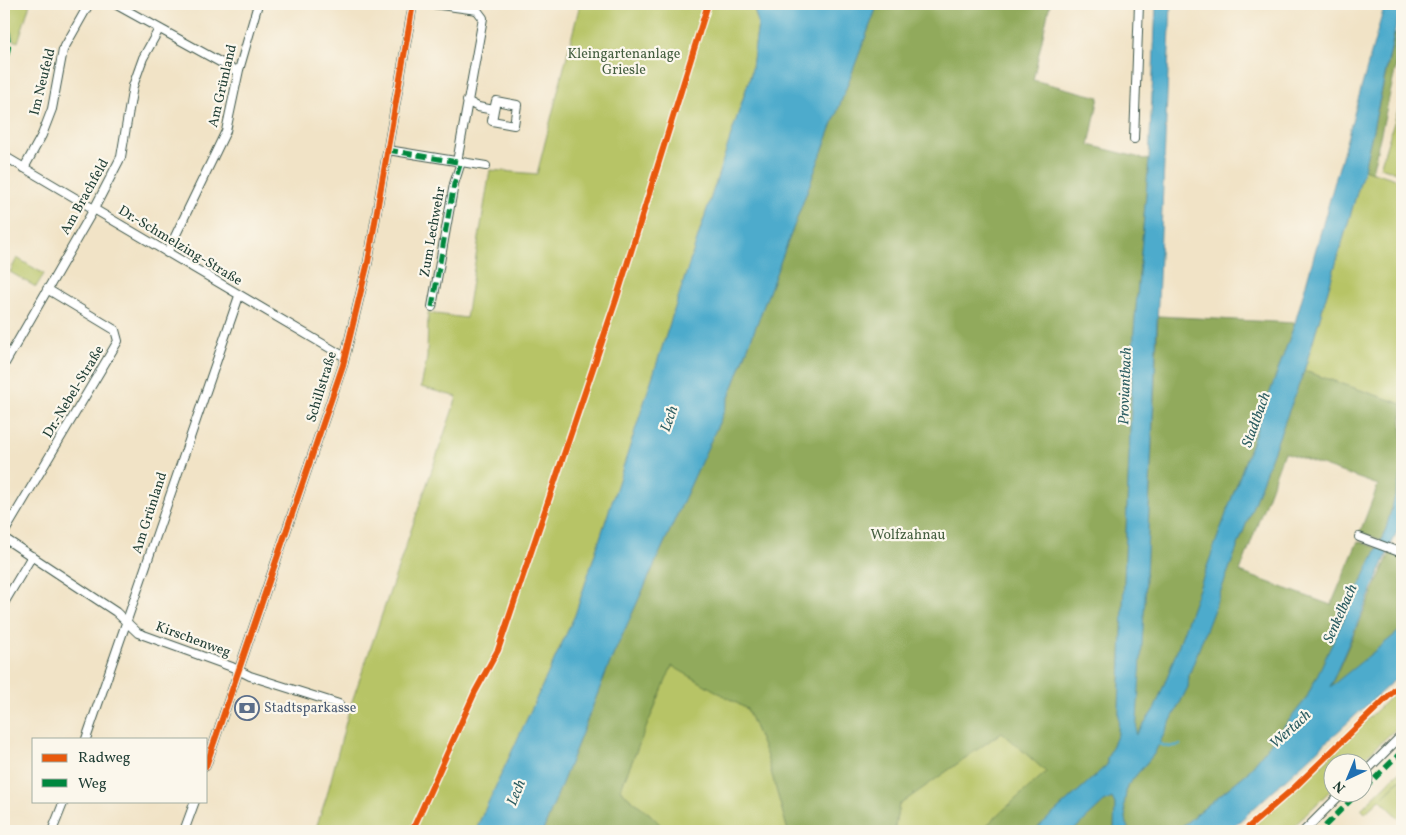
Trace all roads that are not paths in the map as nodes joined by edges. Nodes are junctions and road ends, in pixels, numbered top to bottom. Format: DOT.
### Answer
graph roads {
  1 [pos="89,4"];
  2 [pos="115,4"];
  3 [pos="258,4"];
  4 [pos="413,4"];
  5 [pos="433,4"];
  6 [pos="484,4"];
  7 [pos="1140,4"];
  8 [pos="479,12"];
  9 [pos="159,29"];
  10 [pos="238,72"];
  11 [pos="468,101"];
  12 [pos="492,110"];
  13 [pos="1134,138"];
  14 [pos="388,150"];
  15 [pos="4,156"];
  16 [pos="459,162"];
  17 [pos="486,166"];
  18 [pos="24,168"];
  19 [pos="94,209"];
  20 [pos="167,253"];
  21 [pos="47,289"];
  22 [pos="239,296"];
  23 [pos="432,307"];
  24 [pos="345,357"];
  25 [pos="4,365"];
  26 [pos="4,533"];
  27 [pos="1359,537"];
  28 [pos="4,538"];
  29 [pos="1402,553"];
  30 [pos="32,556"];
  31 [pos="4,602"];
  32 [pos="127,622"];
  33 [pos="240,671"];
  34 [pos="339,704"];
  35 [pos="1402,735"];
  36 [pos="86,738"];
  37 [pos="208,760"];
  38 [pos="1374,763"];
  39 [pos="64,802"];
  40 [pos="194,802"];
  41 [pos="1333,802"];
  42 [pos="52,831"];
  43 [pos="184,831"];
  44 [pos="1304,831"];
  1 -- 18 [label="street, Im Neufeld"];
  2 -- 9 [label="street"];
  3 -- 10 [label="street, Am Grünland"];
  4 -- 14 [label="street, Schillstraße"];
  5 -- 8 [label="street"];
  6 -- 8 [label="street"];
  7 -- 13 [label="street"];
  8 -- 11 [label="street, Zum Lechwehr"];
  9 -- 10 [label="street"];
  9 -- 19 [label="street, Am Brachfeld"];
  10 -- 20 [label="street, Am Grünland"];
  11 -- 12 [label="street"];
  11 -- 16 [label="street, Zum Lechwehr"];
  14 -- 16 [label="street"];
  14 -- 24 [label="street, Schillstraße"];
  15 -- 18 [label="street, Dr.-Schmelzing-Straße"];
  16 -- 17 [label="street"];
  16 -- 23 [label="street, Zum Lechwehr"];
  18 -- 19 [label="street, Dr.-Schmelzing-Straße"];
  19 -- 20 [label="street, Dr.-Schmelzing-Straße"];
  19 -- 21 [label="street, Am Brachfeld"];
  20 -- 22 [label="street, Dr.-Schmelzing-Straße"];
  21 -- 25 [label="street, Am Brachfeld"];
  21 -- 26 [label="street, Dr.-Nebel-Straße"];
  22 -- 24 [label="street, Dr.-Schmelzing-Straße"];
  22 -- 32 [label="street, Am Grünland"];
  24 -- 33 [label="street, Schillstraße"];
  27 -- 29 [label="street"];
  28 -- 30 [label="street, Kirschenweg"];
  30 -- 31 [label="street"];
  30 -- 32 [label="street, Kirschenweg"];
  32 -- 33 [label="street, Kirschenweg"];
  32 -- 36 [label="street, Am Grünland"];
  33 -- 34 [label="street, Kirschenweg"];
  33 -- 37 [label="street, Schillstraße"];
  35 -- 38 [label="street"];
  39 -- 42 [label="street"];
  40 -- 43 [label="street"];
  41 -- 44 [label="street"];
}
